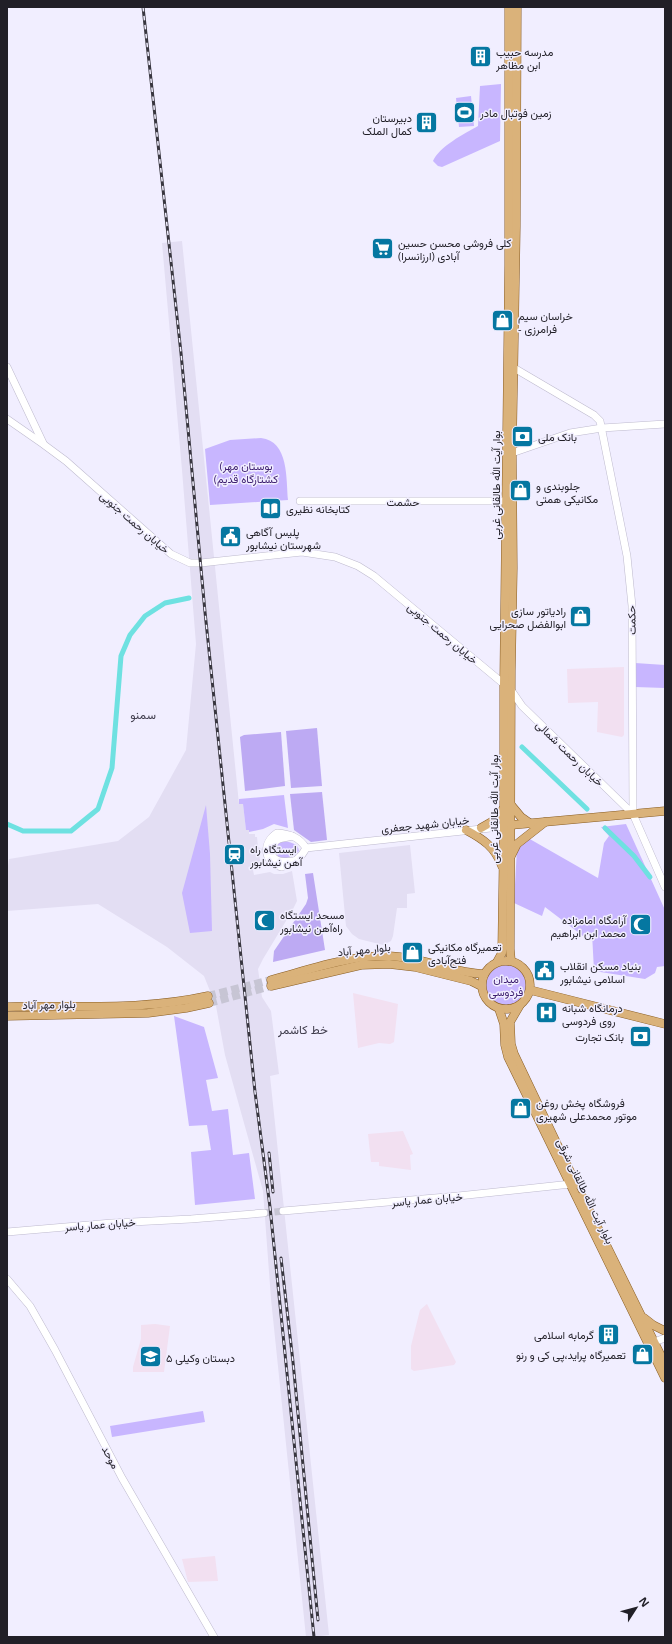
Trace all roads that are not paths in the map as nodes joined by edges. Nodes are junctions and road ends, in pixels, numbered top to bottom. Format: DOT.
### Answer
graph roads {
  1 [pos="509,7"];
  2 [pos="517,7"];
  3 [pos="512,199"];
  4 [pos="7,367"];
  5 [pos="514,368"];
  6 [pos="7,419"];
  7 [pos="665,424"];
  8 [pos="602,428"];
  9 [pos="44,444"];
  10 [pos="509,454"];
  11 [pos="300,501"];
  12 [pos="506,501"];
  13 [pos="509,569"];
  14 [pos="504,685"];
  15 [pos="512,690"];
  16 [pos="522,706"];
  17 [pos="511,713"];
  18 [pos="508,806"];
  19 [pos="665,811"];
  20 [pos="632,814"];
  21 [pos="546,822"];
  22 [pos="531,824"];
  23 [pos="508,826"];
  24 [pos="482,828"];
  25 [pos="466,830"];
  26 [pos="306,848"];
  27 [pos="510,858"];
  28 [pos="504,869"];
  29 [pos="662,873"];
  30 [pos="665,887"];
  31 [pos="511,961"];
  32 [pos="497,962"];
  33 [pos="484,974"];
  34 [pos="481,986"];
  35 [pos="530,990"];
  36 [pos="520,1005"];
  37 [pos="7,1007"];
  38 [pos="499,1009"];
  39 [pos="7,1016"];
  40 [pos="665,1024"];
  41 [pos="570,1184"];
  42 [pos="283,1211"];
  43 [pos="264,1214"];
  44 [pos="7,1232"];
  45 [pos="7,1279"];
  46 [pos="641,1315"];
  47 [pos="665,1331"];
  48 [pos="665,1338"];
  49 [pos="652,1343"];
  50 [pos="665,1364"];
  51 [pos="665,1378"];
  52 [pos="214,1637"];
  1 -- 3 [label="main road, بوار آیت الله طالقانی غربی"];
  2 -- 3 [label="main road, بوار آیت الله طالقانی غربی"];
  3 -- 5 [label="main road, بوار آیت الله طالقانی غربی"];
  3 -- 10 [label="main road, بوار آیت الله طالقانی غربی"];
  4 -- 9 [label="street"];
  5 -- 8 [label="street"];
  5 -- 10 [label="main road, بوار آیت الله طالقانی غربی"];
  6 -- 9 [label="street, خیابان رحمت جنوبی"];
  7 -- 8 [label="street"];
  8 -- 10 [label="street"];
  8 -- 20 [label="street, حکمت"];
  9 -- 14 [label="street, خیابان رحمت جنوبی"];
  10 -- 12 [label="main road, بوار آیت الله طالقانی غربی"];
  10 -- 13 [label="main road, بوار آیت الله طالقانی غربی"];
  11 -- 12 [label="street, حشمت"];
  12 -- 13 [label="main road, بوار آیت الله طالقانی غربی"];
  13 -- 14 [label="main road, بوار آیت الله طالقانی غربی"];
  13 -- 15 [label="main road, بوار آیت الله طالقانی غربی"];
  14 -- 15 [label="street, خیابان رحمت جنوبی"];
  14 -- 18 [label="main road, بوار آیت الله طالقانی غربی"];
  15 -- 16 [label="street, خیابان رحمت شمالی"];
  15 -- 17 [label="main road, بوار آیت الله طالقانی غربی"];
  16 -- 17 [label="street"];
  16 -- 20 [label="street, خیابان رحمت شمالی"];
  17 -- 18 [label="main road, بوار آیت الله طالقانی غربی"];
  18 -- 22 [label="main road"];
  18 -- 23 [label="main road, بوار آیت الله طالقانی غربی"];
  18 -- 24 [label="main road"];
  19 -- 20 [label="main road, خیابان شهید جعفری"];
  20 -- 21 [label="main road, خیابان شهید جعفری"];
  20 -- 29 [label="street"];
  21 -- 22 [label="main road, خیابان شهید جعفری"];
  21 -- 27 [label="main road"];
  22 -- 23 [label="main road, خیابان شهید جعفری"];
  23 -- 24 [label="street, خیابان شهید جعفری"];
  23 -- 27 [label="main road, بوار آیت الله طالقانی غربی"];
  23 -- 28 [label="main road, بوار آیت الله طالقانی غربی"];
  24 -- 25 [label="street, خیابان شهید جعفری"];
  25 -- 26 [label="street, خیابان شهید جعفری"];
  25 -- 28 [label="main road"];
  26 -- 26 [label="street"];
  27 -- 31 [label="main road, بوار آیت الله طالقانی غربی"];
  28 -- 32 [label="main road, بوار آیت الله طالقانی غربی"];
  29 -- 30 [label="street"];
  31 -- 32 [label="main road"];
  31 -- 35 [label="main road"];
  32 -- 33 [label="main road"];
  33 -- 34 [label="main road"];
  33 -- 34 [label="main road, بلوار مهر آباد"];
  34 -- 38 [label="main road"];
  35 -- 36 [label="main road"];
  35 -- 40 [label="main road"];
  36 -- 38 [label="main road"];
  36 -- 46 [label="main road, بلوار آیت الله طالقانی شرقی"];
  37 -- 39 [label="main road, بلوار مهر آباد"];
  38 -- 41 [label="main road, بلوار آیت الله طالقانی شرقی"];
  41 -- 42 [label="street, خیابان عمار یاسر"];
  41 -- 49 [label="main road, بلوار آیت الله طالقانی شرقی"];
  43 -- 44 [label="street, خیابان عمار یاسر"];
  45 -- 52 [label="street, موحد"];
  46 -- 47 [label="main road"];
  46 -- 49 [label="main road, بلوار آیت الله طالقانی شرقی"];
  48 -- 49 [label="street"];
  49 -- 50 [label="main road, بلوار آیت الله طالقانی شرقی"];
  49 -- 51 [label="main road, بلوار آیت الله طالقانی شرقی"];
}
